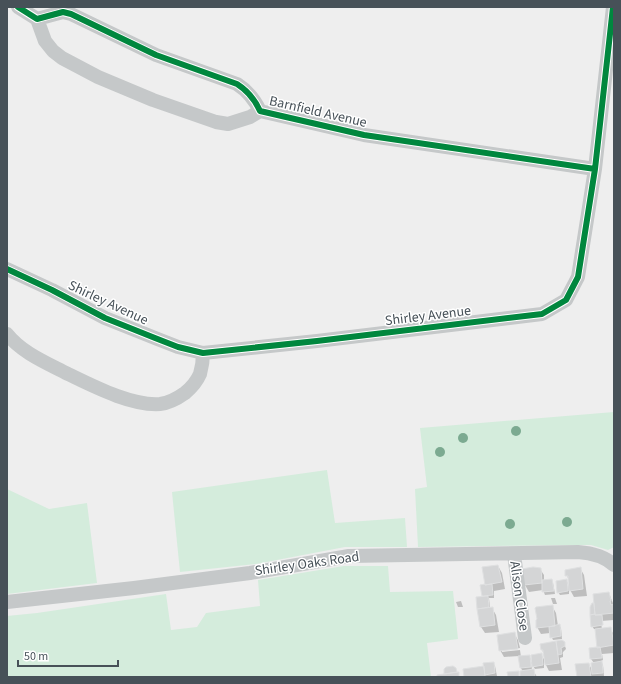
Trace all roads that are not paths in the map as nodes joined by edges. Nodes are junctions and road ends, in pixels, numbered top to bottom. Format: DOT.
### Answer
graph roads {
  1 [pos="18,7"];
  2 [pos="613,7"];
  3 [pos="37,19"];
  4 [pos="260,111"];
  5 [pos="595,169"];
  6 [pos="8,272"];
  7 [pos="7,334"];
  8 [pos="203,353"];
  9 [pos="514,554"];
  10 [pos="611,563"];
  11 [pos="7,602"];
  12 [pos="525,638"];
  1 -- 3 [label="street"];
  2 -- 5 [label="street, Shirley Avenue"];
  3 -- 4 [label="street, Barnfield Avenue"];
  3 -- 4 [label="street, Barnfield Avenue"];
  4 -- 5 [label="street, Barnfield Avenue"];
  5 -- 8 [label="street, Shirley Avenue"];
  6 -- 8 [label="street, Shirley Avenue"];
  7 -- 8 [label="street"];
  9 -- 10 [label="street, Shirley Oaks Road"];
  9 -- 11 [label="street, Shirley Oaks Road"];
  9 -- 12 [label="street, Alison Close"];
}
